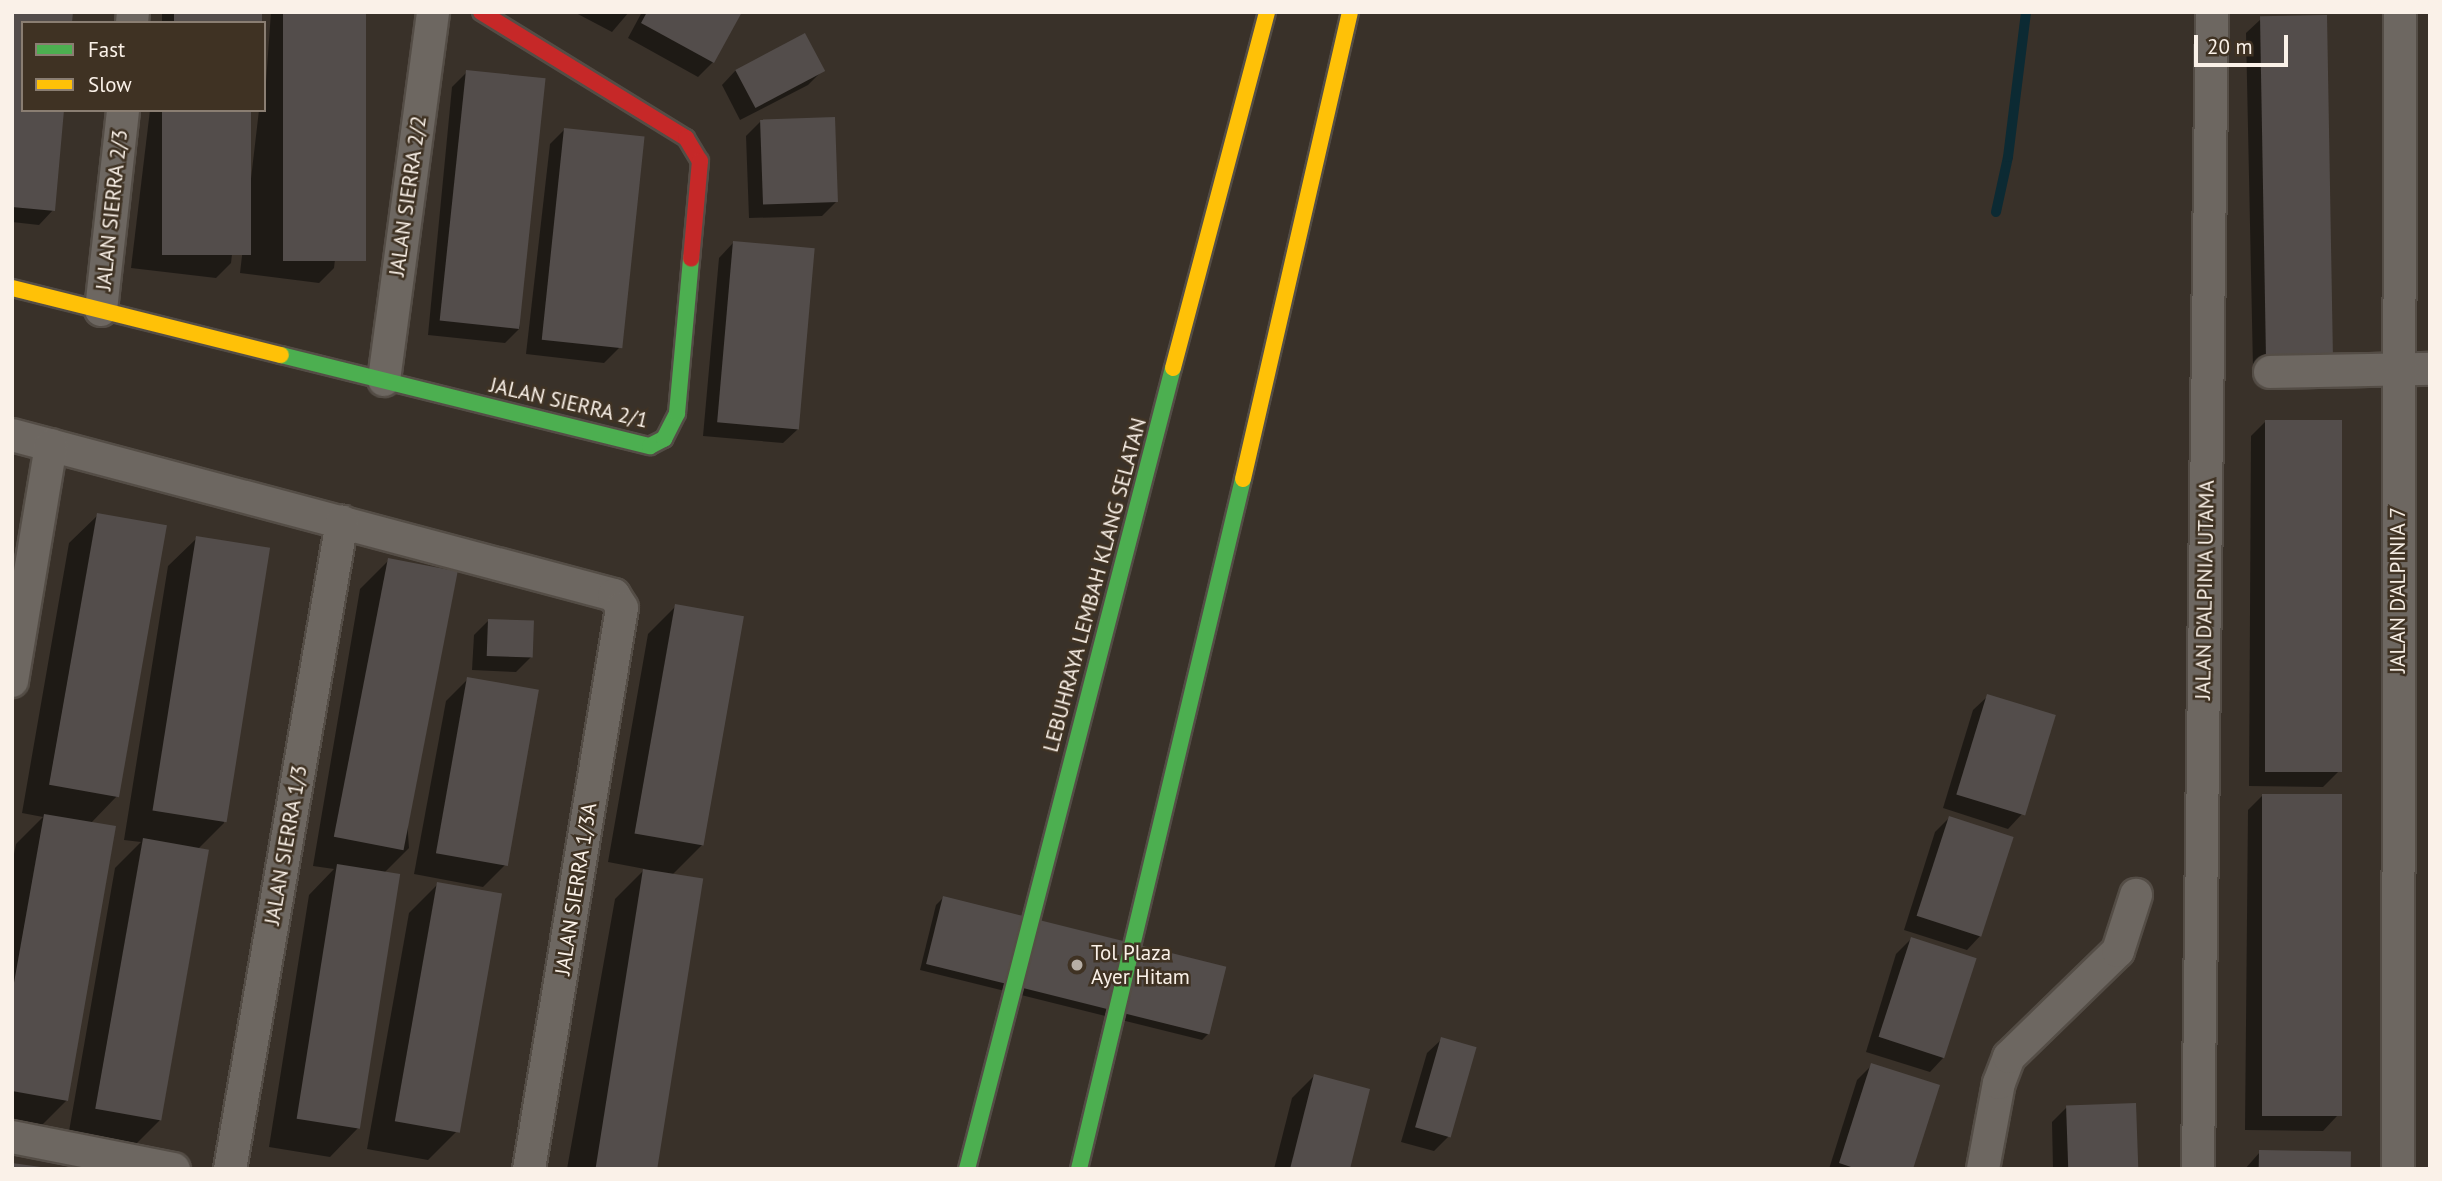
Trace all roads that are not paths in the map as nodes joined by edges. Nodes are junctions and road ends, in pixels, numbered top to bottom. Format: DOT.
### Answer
graph roads {
  1 [pos="433,12"];
  2 [pos="481,12"];
  3 [pos="1267,12"];
  4 [pos="1350,12"];
  5 [pos="2212,12"];
  6 [pos="2400,12"];
  7 [pos="123,112"];
  8 [pos="12,288"];
  9 [pos="101,310"];
  10 [pos="2430,369"];
  11 [pos="2397,370"];
  12 [pos="2270,372"];
  13 [pos="384,380"];
  14 [pos="12,435"];
  15 [pos="51,445"];
  16 [pos="342,522"];
  17 [pos="12,681"];
  18 [pos="2136,895"];
  19 [pos="12,1137"];
  20 [pos="174,1169"];
  21 [pos="230,1169"];
  22 [pos="529,1169"];
  23 [pos="967,1169"];
  24 [pos="1079,1169"];
  25 [pos="1983,1169"];
  26 [pos="2198,1169"];
  27 [pos="2398,1169"];
  1 -- 13 [label="street, JALAN SIERRA 2/2"];
  2 -- 13 [label="main road, JALAN SIERRA 2/1"];
  3 -- 23 [label="main road, LEBUHRAYA LEMBAH KLANG SELATAN"];
  4 -- 24 [label="main road"];
  5 -- 26 [label="street, JALAN D'ALPINIA UTAMA"];
  6 -- 11 [label="street, JALAN D'ALPINIA 7"];
  7 -- 9 [label="street, JALAN SIERRA 2/3"];
  8 -- 9 [label="main road, JALAN SIERRA 2/1"];
  9 -- 13 [label="main road, JALAN SIERRA 2/1"];
  10 -- 11 [label="street"];
  11 -- 12 [label="street"];
  11 -- 27 [label="street, JALAN D'ALPINIA 7"];
  14 -- 15 [label="street"];
  15 -- 16 [label="street"];
  15 -- 17 [label="street"];
  16 -- 21 [label="street, JALAN SIERRA 1/3"];
  16 -- 22 [label="street, JALAN SIERRA 1/3A"];
  18 -- 25 [label="street"];
  19 -- 20 [label="street"];
}
